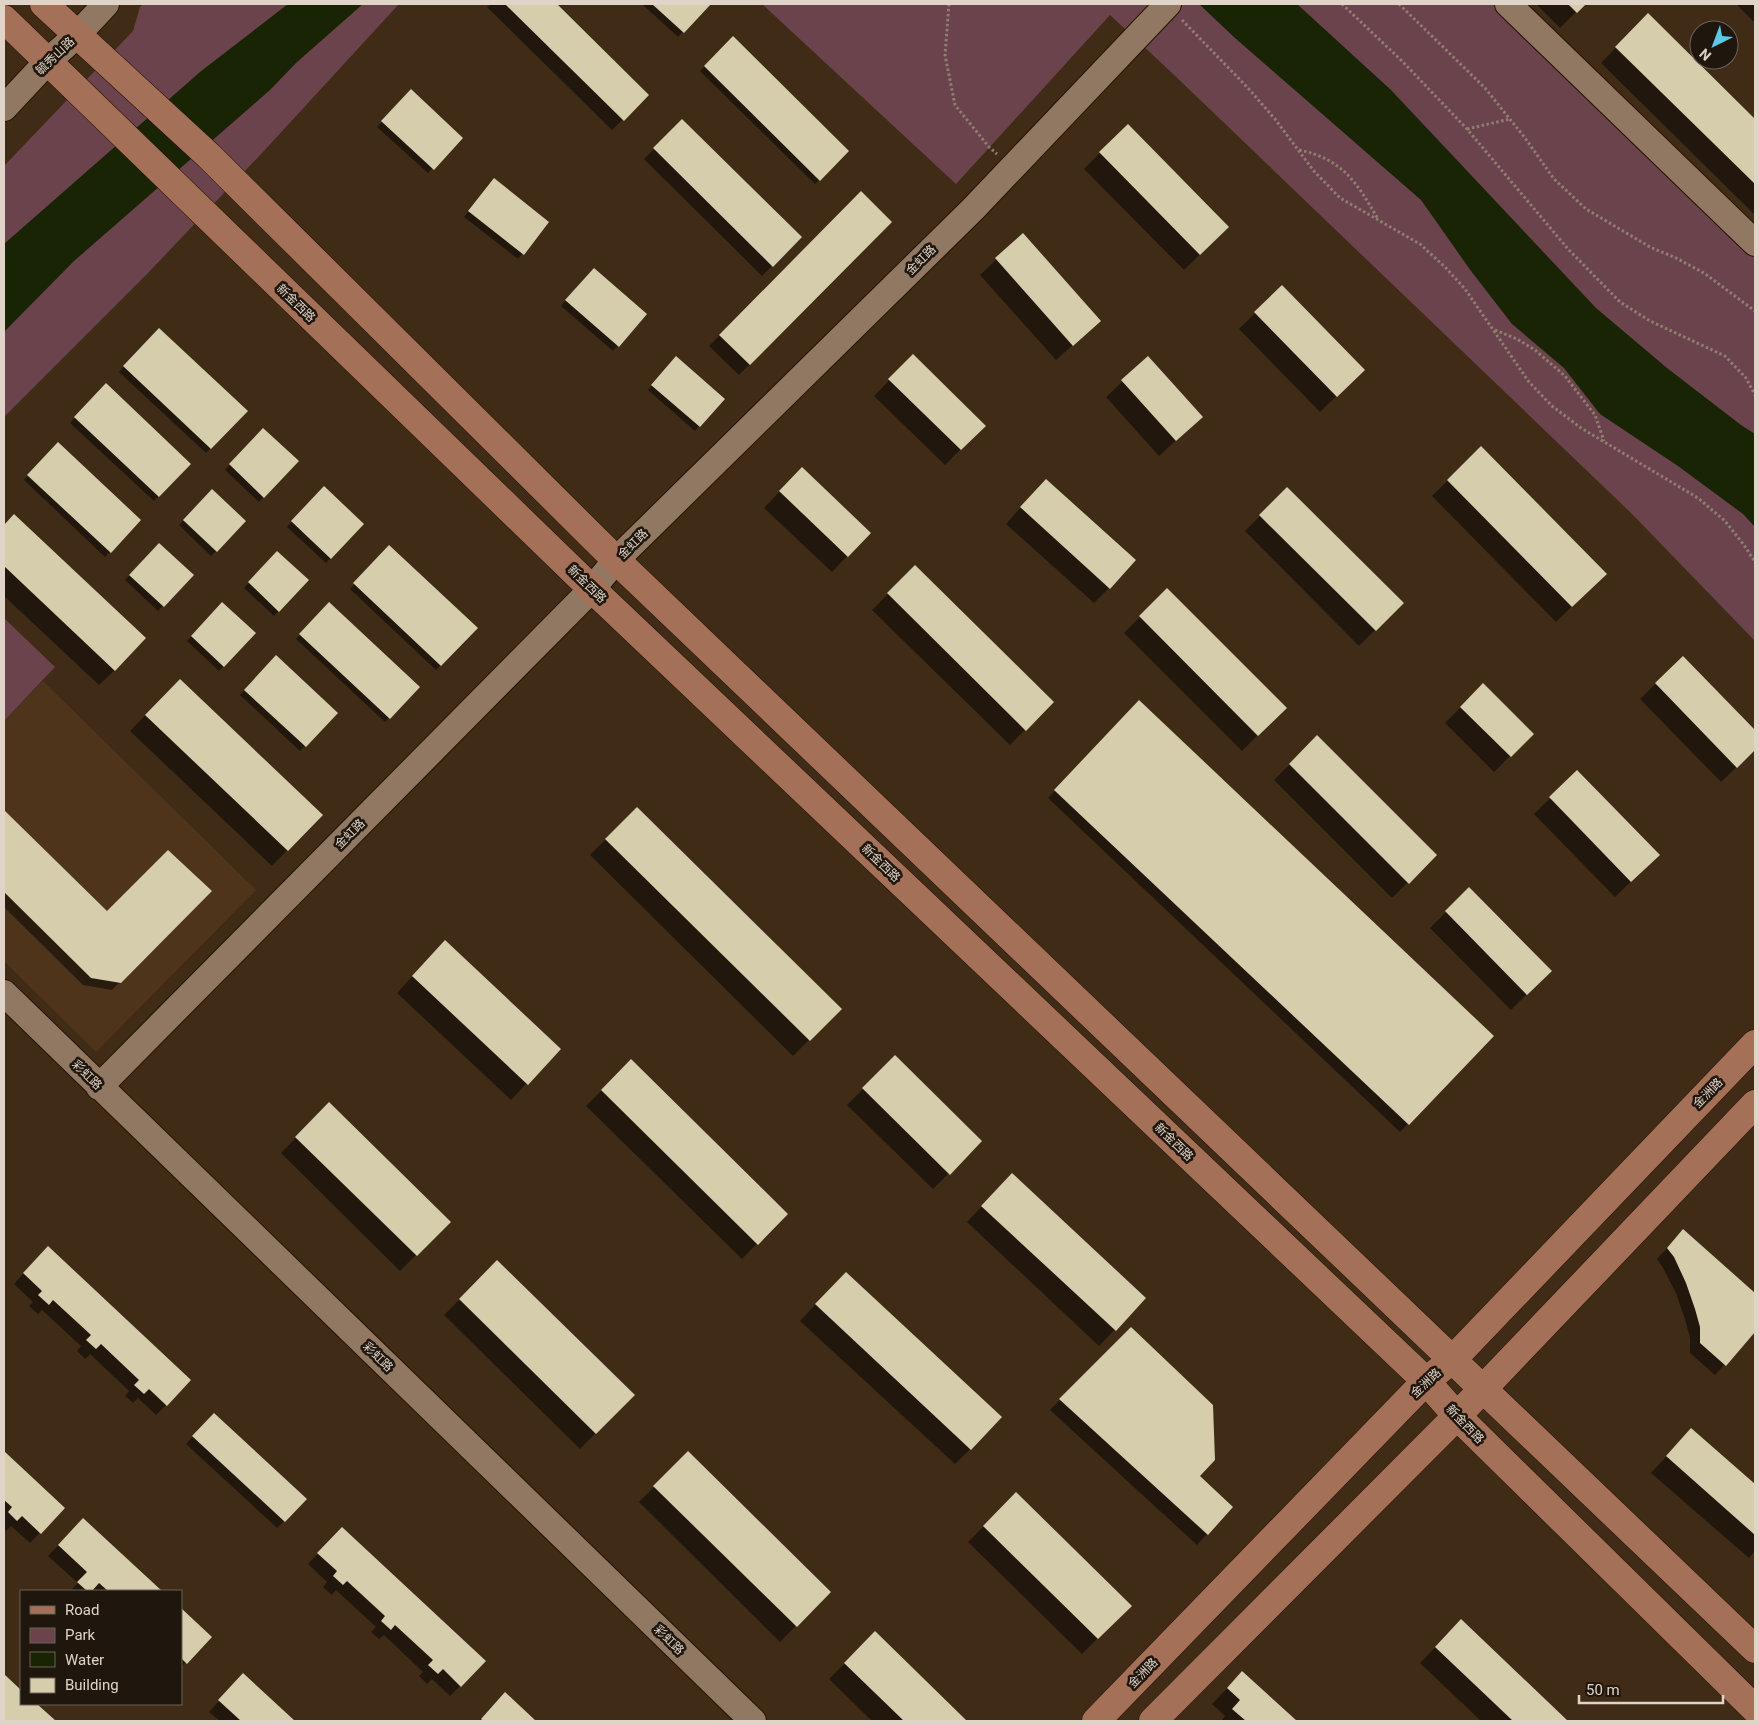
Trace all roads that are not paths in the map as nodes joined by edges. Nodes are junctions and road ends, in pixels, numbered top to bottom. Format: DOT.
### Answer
graph roads {
  1 [pos="44,4"];
  2 [pos="106,4"];
  3 [pos="1167,4"];
  4 [pos="1508,4"];
  5 [pos="4,20"];
  6 [pos="77,35"];
  7 [pos="47,62"];
  8 [pos="4,108"];
  9 [pos="1755,243"];
  10 [pos="616,560"];
  11 [pos="592,589"];
  12 [pos="4,993"];
  13 [pos="1755,1044"];
  14 [pos="99,1087"];
  15 [pos="1755,1104"];
  16 [pos="1453,1359"];
  17 [pos="1426,1381"];
  18 [pos="1482,1388"];
  19 [pos="1457,1416"];
  20 [pos="1755,1649"];
  21 [pos="1755,1709"];
  22 [pos="753,1721"];
  23 [pos="1096,1721"];
  24 [pos="1153,1721"];
  1 -- 6 [label="main road"];
  2 -- 6 [label="street, 毓秀山路"];
  3 -- 10 [label="street, 金虹路"];
  4 -- 9 [label="street"];
  5 -- 7 [label="main road, 新金西路"];
  6 -- 7 [label="street, 毓秀山路"];
  6 -- 10 [label="main road"];
  7 -- 8 [label="street, 毓秀山路"];
  7 -- 11 [label="main road, 新金西路"];
  10 -- 11 [label="street, 金虹路"];
  10 -- 16 [label="main road"];
  11 -- 14 [label="street, 金虹路"];
  11 -- 17 [label="main road, 新金西路"];
  12 -- 14 [label="street, 彩虹路"];
  13 -- 16 [label="main road, 金洲路"];
  14 -- 22 [label="street, 彩虹路"];
  15 -- 18 [label="main road"];
  16 -- 17 [label="main road, 金洲路"];
  16 -- 18 [label="main road"];
  17 -- 19 [label="main road, 新金西路"];
  17 -- 23 [label="main road, 金洲路"];
  18 -- 19 [label="main road"];
  18 -- 20 [label="main road"];
  19 -- 21 [label="main road, 新金西路"];
  19 -- 24 [label="main road"];
}
